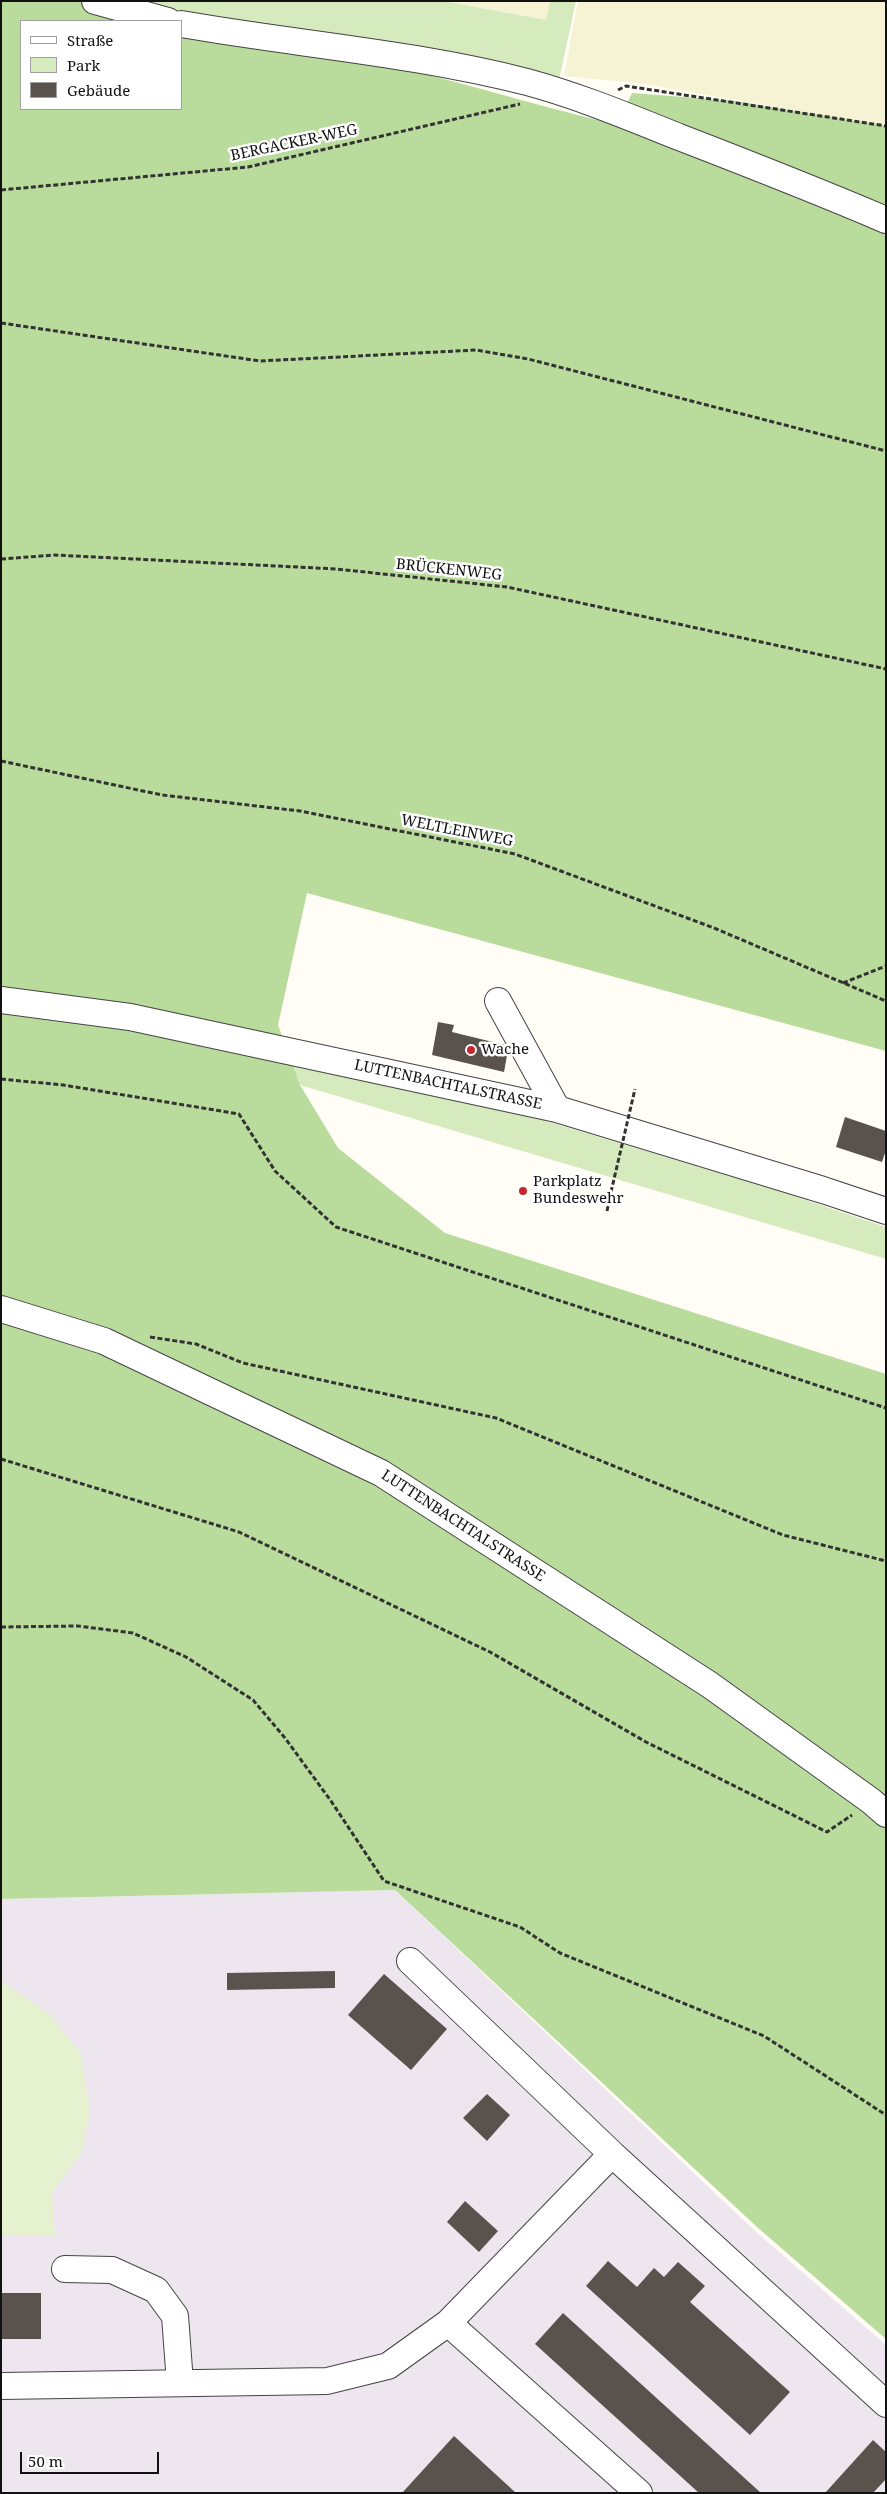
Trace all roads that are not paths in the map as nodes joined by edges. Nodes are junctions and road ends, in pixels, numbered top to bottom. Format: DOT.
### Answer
graph roads {
  1 [pos="95,1"];
  2 [pos="164,20"];
  3 [pos="182,24"];
  4 [pos="886,220"];
  5 [pos="1,1000"];
  6 [pos="498,1001"];
  7 [pos="557,1109"];
  8 [pos="886,1211"];
  9 [pos="1,1309"];
  10 [pos="878,1807"];
  11 [pos="410,1961"];
  12 [pos="612,2154"];
  13 [pos="65,2269"];
  14 [pos="448,2323"];
  15 [pos="180,2383"];
  16 [pos="1,2386"];
  17 [pos="886,2404"];
  18 [pos="639,2493"];
  1 -- 2 [label="street"];
  3 -- 4 [label="street"];
  5 -- 7 [label="street, LUTTENBACHTALSTRASSE"];
  6 -- 7 [label="street"];
  7 -- 8 [label="street, LUTTENBACHTALSTRASSE"];
  9 -- 10 [label="street, LUTTENBACHTALSTRASSE"];
  11 -- 12 [label="street"];
  12 -- 14 [label="street"];
  12 -- 17 [label="street"];
  13 -- 15 [label="street"];
  14 -- 15 [label="street"];
  14 -- 18 [label="street"];
  15 -- 16 [label="street"];
}
